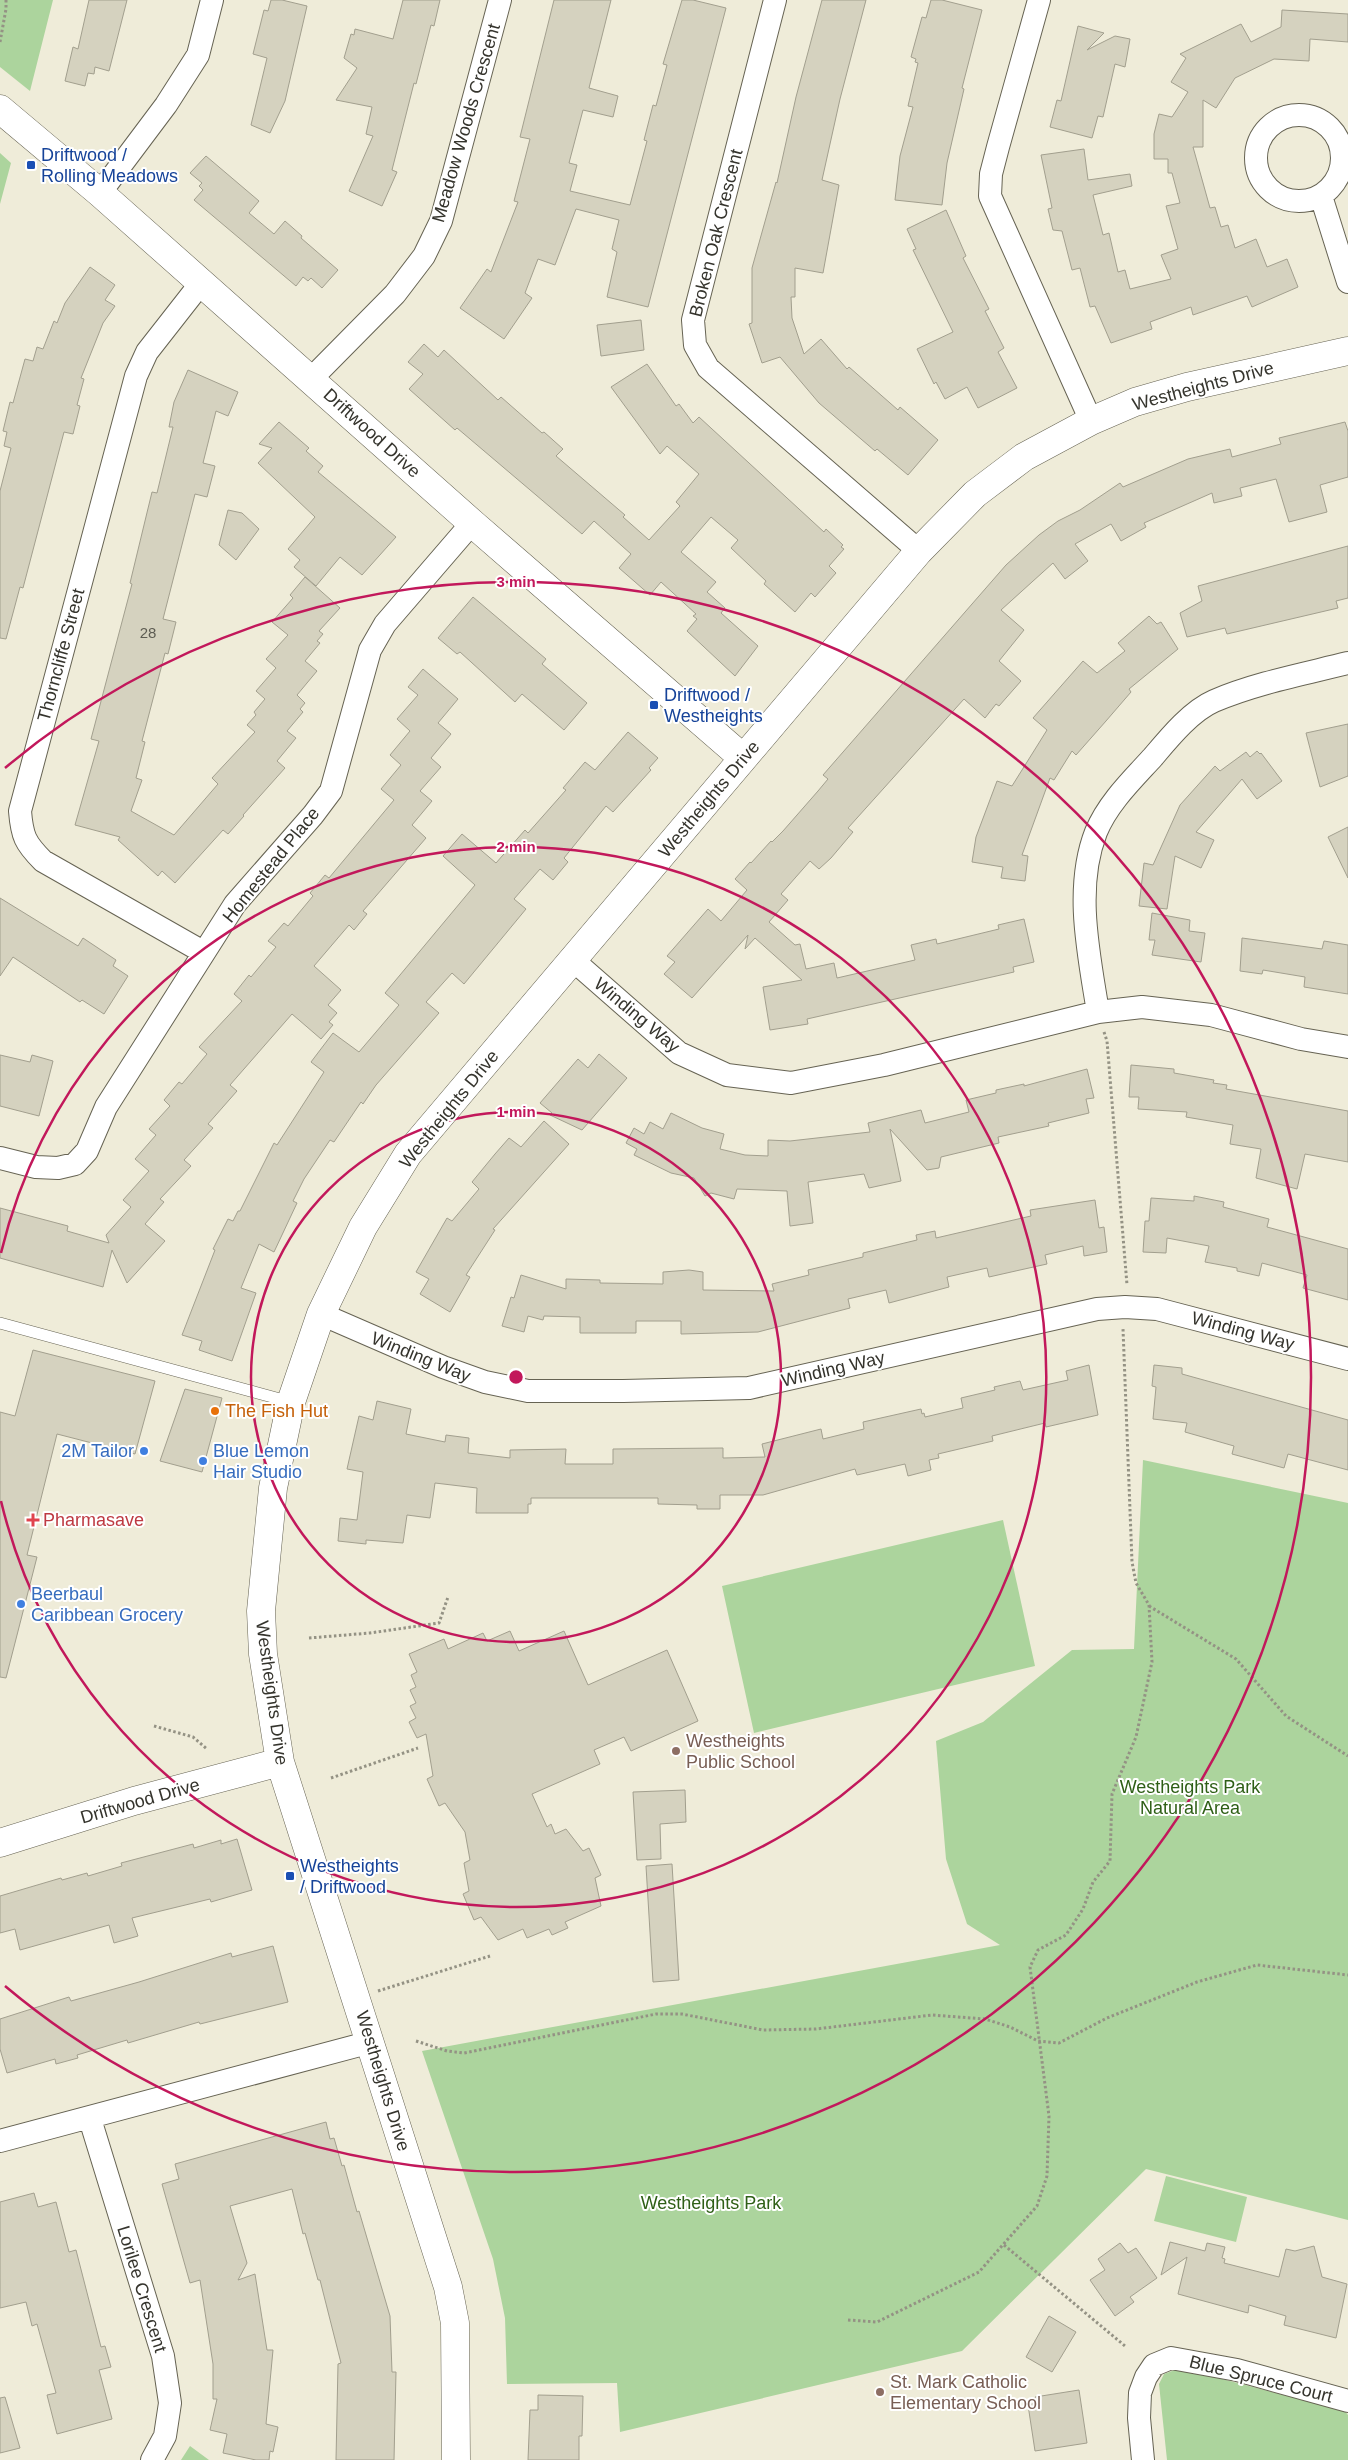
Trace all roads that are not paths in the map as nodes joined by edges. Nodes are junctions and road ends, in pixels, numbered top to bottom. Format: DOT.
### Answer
graph roads {
  1 [pos="212,0"];
  2 [pos="500,0"];
  3 [pos="775,0"];
  4 [pos="1039,0"];
  5 [pos="0,109"];
  6 [pos="100,194"];
  7 [pos="1321,196"];
  8 [pos="1348,282"];
  9 [pos="202,283"];
  10 [pos="1348,350"];
  11 [pos="311,379"];
  12 [pos="1092,421"];
  13 [pos="472,523"];
  14 [pos="919,551"];
  15 [pos="1348,662"];
  16 [pos="743,758"];
  17 [pos="203,952"];
  18 [pos="574,961"];
  19 [pos="1098,1012"];
  20 [pos="1348,1047"];
  21 [pos="0,1158"];
  22 [pos="321,1314"];
  23 [pos="0,1324"];
  24 [pos="1348,1359"];
  25 [pos="291,1402"];
  26 [pos="280,1762"];
  27 [pos="0,1843"];
  28 [pos="371,2042"];
  29 [pos="90,2119"];
  30 [pos="0,2141"];
  31 [pos="1348,2401"];
  32 [pos="152,2460"];
  33 [pos="456,2460"];
  34 [pos="1143,2460"];
  1 -- 6 [label="street"];
  2 -- 11 [label="street, Meadow Woods Crescent"];
  3 -- 14 [label="street, Broken Oak Crescent"];
  4 -- 12 [label="street"];
  5 -- 6 [label="street, Driftwood Drive"];
  6 -- 9 [label="street, Driftwood Drive"];
  7 -- 8 [label="street"];
  9 -- 11 [label="street, Driftwood Drive"];
  9 -- 17 [label="street, Thorncliffe Street"];
  10 -- 12 [label="street, Westheights Drive"];
  11 -- 13 [label="street, Driftwood Drive"];
  12 -- 14 [label="street, Westheights Drive"];
  13 -- 16 [label="street, Driftwood Drive"];
  13 -- 17 [label="street, Homestead Place"];
  14 -- 16 [label="street, Westheights Drive"];
  15 -- 19 [label="street"];
  16 -- 18 [label="street, Westheights Drive"];
  17 -- 21 [label="street, Homestead Place"];
  18 -- 19 [label="street, Winding Way"];
  18 -- 22 [label="street, Westheights Drive"];
  19 -- 20 [label="street, Winding Way"];
  22 -- 24 [label="street, Winding Way"];
  22 -- 25 [label="street, Westheights Drive"];
  23 -- 25 [label="lane"];
  25 -- 26 [label="street, Westheights Drive"];
  26 -- 27 [label="street, Driftwood Drive"];
  26 -- 28 [label="street, Westheights Drive"];
  28 -- 29 [label="street"];
  28 -- 33 [label="street, Westheights Drive"];
  29 -- 30 [label="street"];
  29 -- 32 [label="street, Lorilee Crescent"];
  31 -- 34 [label="street, Blue Spruce Court"];
}
